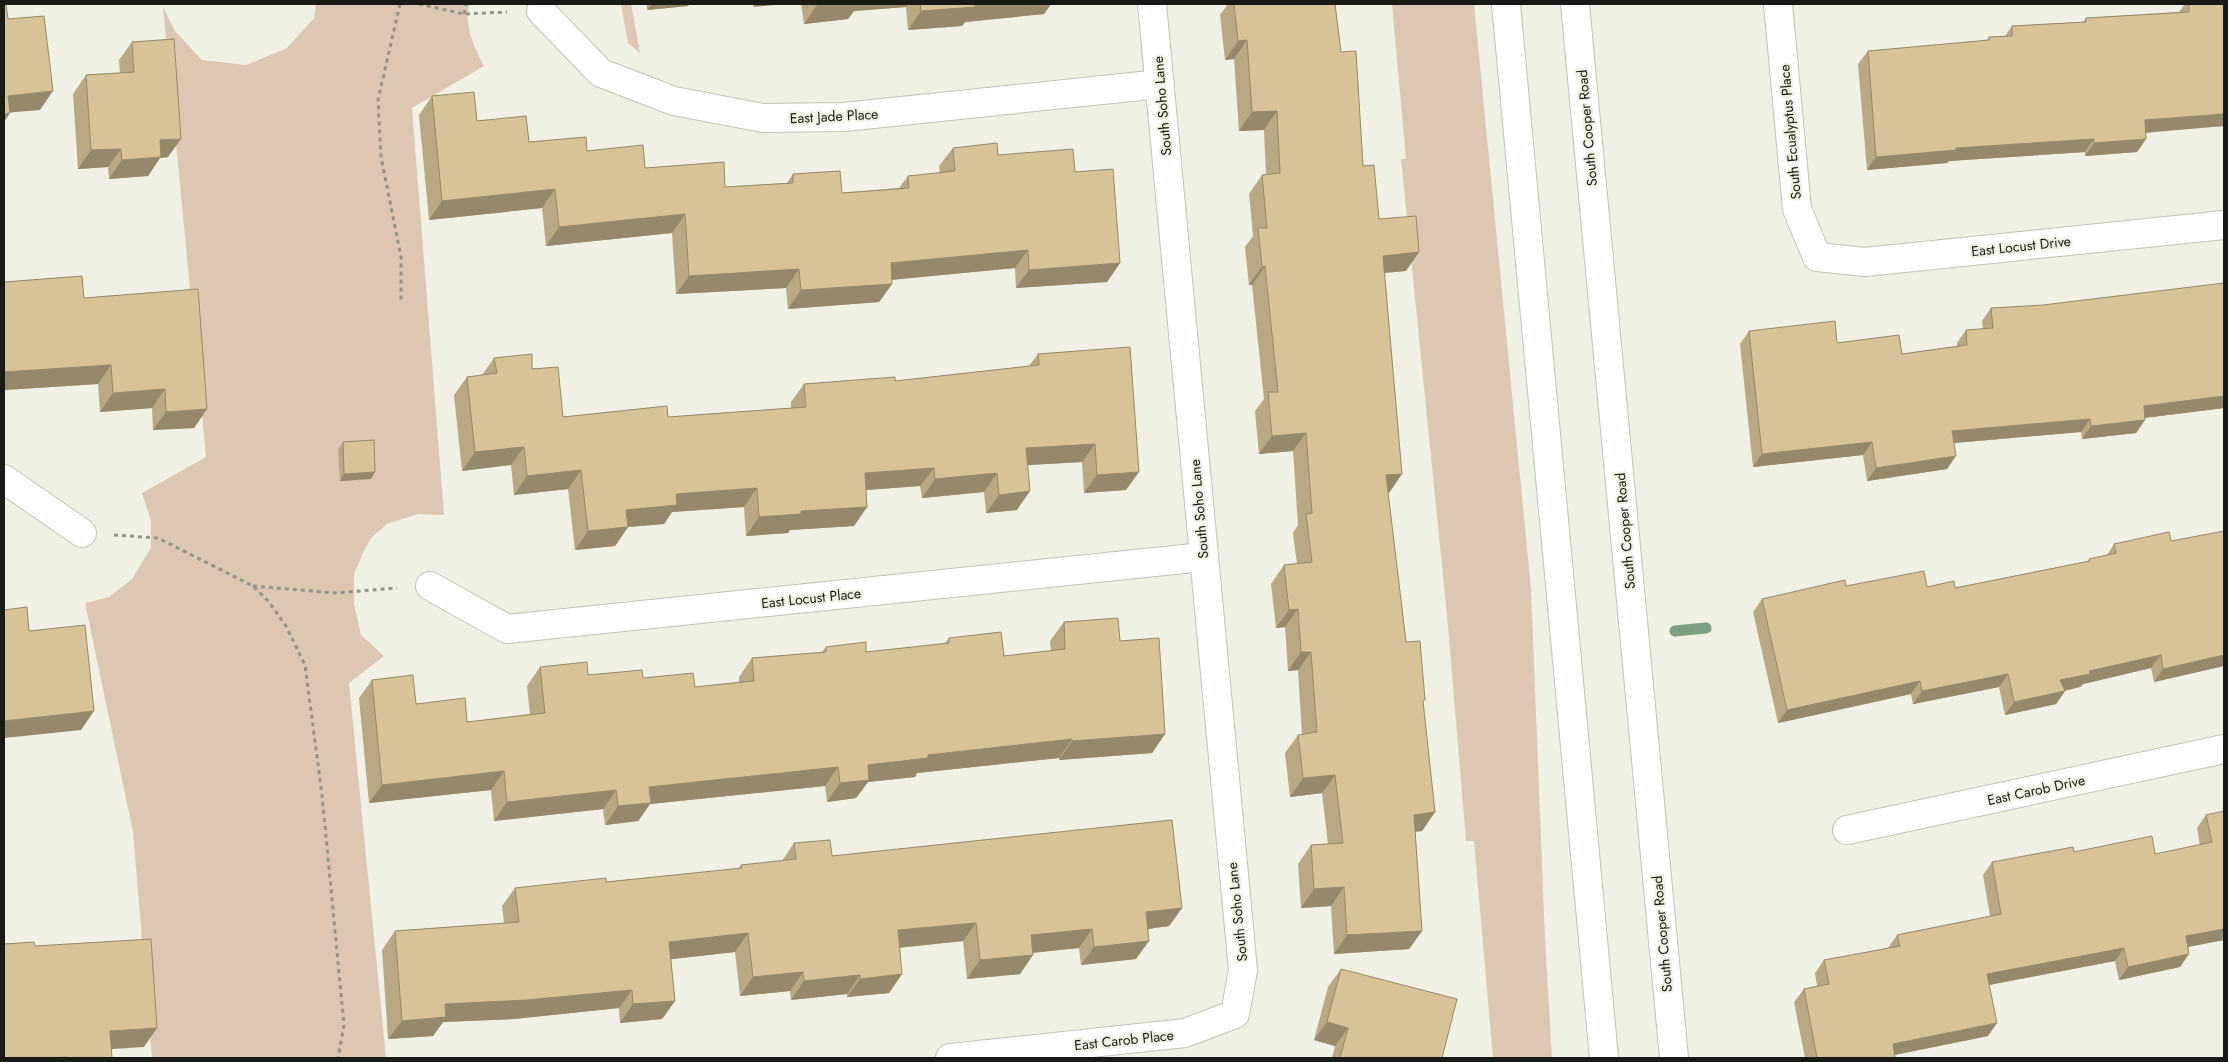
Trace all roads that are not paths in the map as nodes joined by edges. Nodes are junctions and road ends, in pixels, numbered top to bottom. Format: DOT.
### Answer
graph roads {
  1 [pos="1152,4"];
  2 [pos="1506,4"];
  3 [pos="1575,4"];
  4 [pos="1778,4"];
  5 [pos="541,11"];
  6 [pos="1160,84"];
  7 [pos="2224,225"];
  8 [pos="1817,257"];
  9 [pos="4,479"];
  10 [pos="82,533"];
  11 [pos="1203,557"];
  12 [pos="430,586"];
  13 [pos="2224,750"];
  14 [pos="1847,830"];
  15 [pos="1235,1014"];
  16 [pos="950,1058"];
  17 [pos="1604,1058"];
  18 [pos="1674,1058"];
  1 -- 6 [label="street, South Soho Lane"];
  2 -- 17 [label="street"];
  3 -- 18 [label="street, South Cooper Road"];
  4 -- 8 [label="street, South Ecualyptus Place"];
  5 -- 6 [label="street, East Jade Place"];
  6 -- 11 [label="street, South Soho Lane"];
  7 -- 8 [label="street, East Locust Drive"];
  9 -- 10 [label="street"];
  11 -- 12 [label="street, East Locust Place"];
  11 -- 15 [label="street, South Soho Lane"];
  13 -- 14 [label="street, East Carob Drive"];
  15 -- 16 [label="street, East Carob Place"];
}
